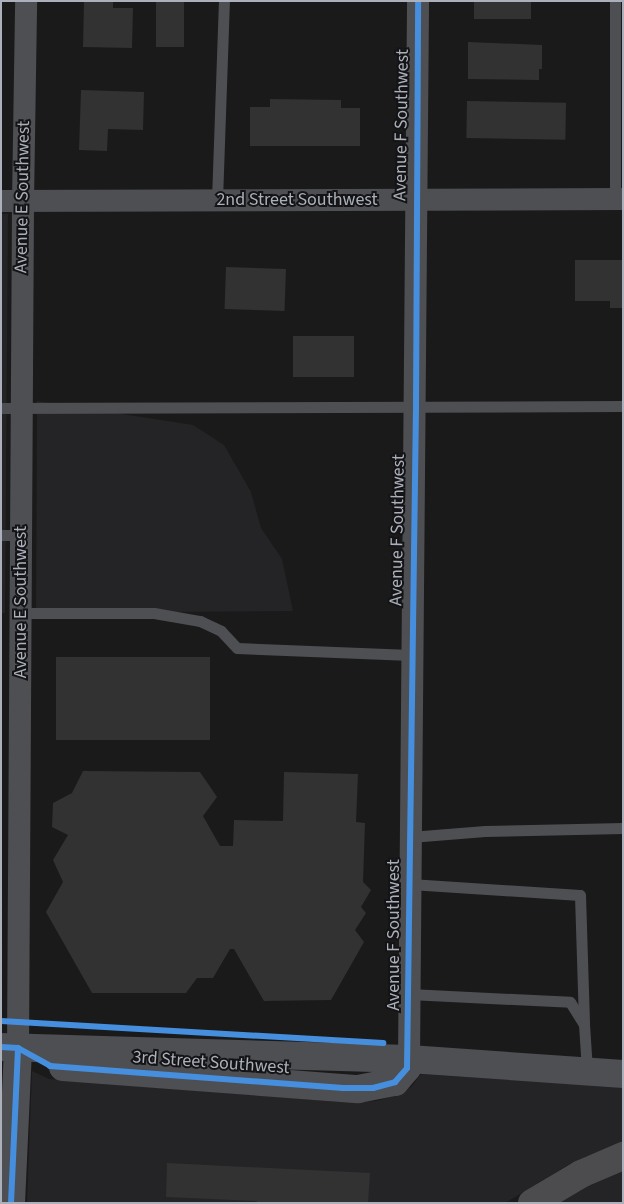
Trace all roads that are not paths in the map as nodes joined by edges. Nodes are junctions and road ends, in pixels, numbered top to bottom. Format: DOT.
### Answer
graph roads {
  1 [pos="26,1"];
  2 [pos="224,1"];
  3 [pos="418,1"];
  4 [pos="615,1"];
  5 [pos="416,199"];
  6 [pos="619,199"];
  7 [pos="217,200"];
  8 [pos="12,201"];
  9 [pos="623,406"];
  10 [pos="11,408"];
  11 [pos="416,408"];
  12 [pos="11,535"];
  13 [pos="21,613"];
  14 [pos="411,655"];
  15 [pos="623,828"];
  16 [pos="410,837"];
  17 [pos="410,884"];
  18 [pos="409,994"];
  19 [pos="584,1024"];
  20 [pos="10,1047"];
  21 [pos="409,1059"];
  22 [pos="587,1071"];
  23 [pos="623,1074"];
  24 [pos="623,1156"];
  25 [pos="11,1203"];
  26 [pos="532,1203"];
  1 -- 8 [label="street, Avenue E Southwest"];
  2 -- 7 [label="lane"];
  3 -- 5 [label="street, Avenue F Southwest"];
  4 -- 6 [label="lane"];
  5 -- 6 [label="street, 2nd Street Southwest"];
  5 -- 7 [label="street, 2nd Street Southwest"];
  5 -- 11 [label="street, Avenue F Southwest"];
  7 -- 8 [label="street, 2nd Street Southwest"];
  8 -- 10 [label="street, Avenue E Southwest"];
  9 -- 11 [label="lane"];
  10 -- 11 [label="lane"];
  10 -- 12 [label="street, Avenue E Southwest"];
  11 -- 14 [label="street, Avenue F Southwest"];
  12 -- 13 [label="street, Avenue E Southwest"];
  13 -- 14 [label="lane"];
  13 -- 20 [label="street, Avenue E Southwest"];
  14 -- 16 [label="street, Avenue F Southwest"];
  15 -- 16 [label="lane"];
  16 -- 17 [label="street, Avenue F Southwest"];
  17 -- 18 [label="street, Avenue F Southwest"];
  17 -- 19 [label="lane"];
  18 -- 19 [label="lane"];
  18 -- 21 [label="street, Avenue F Southwest"];
  19 -- 22 [label="lane"];
  20 -- 21 [label="street, 3rd Street Southwest"];
  20 -- 25 [label="street, Avenue E Southwest"];
  21 -- 22 [label="street, 3rd Street Southwest"];
  22 -- 23 [label="street, 3rd Street Southwest"];
  24 -- 26 [label="highway"];
}
